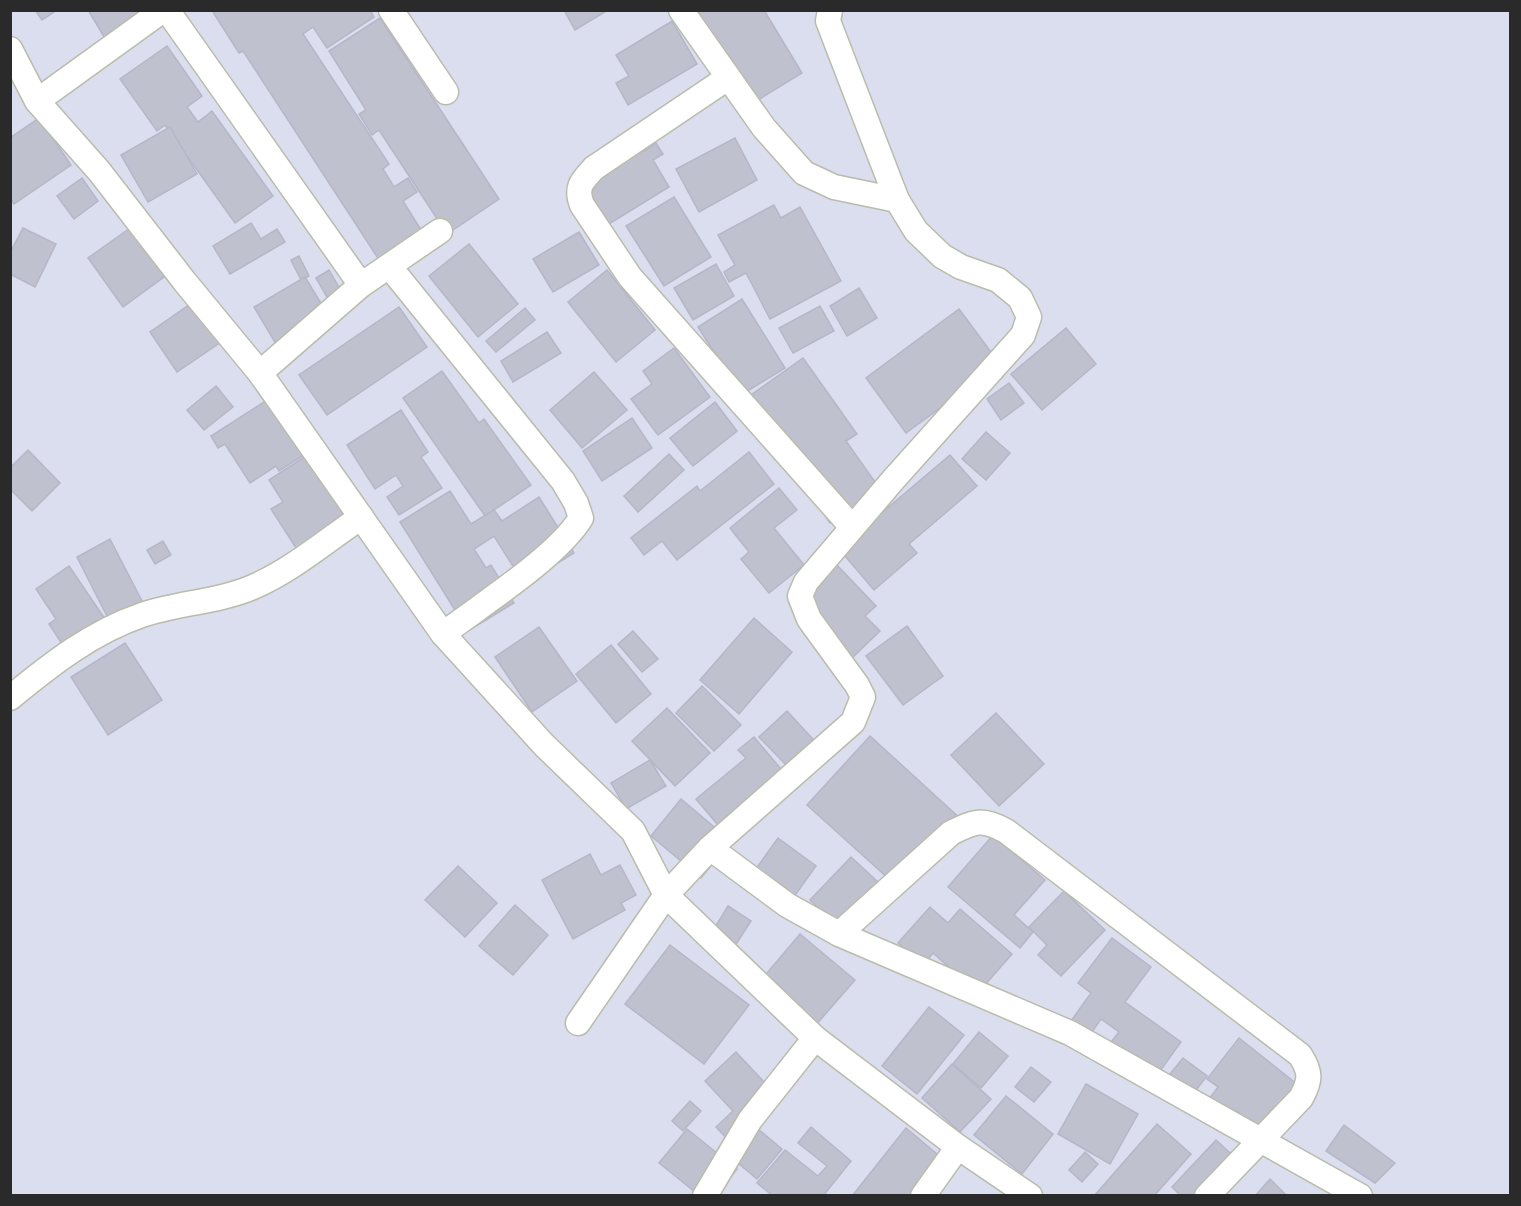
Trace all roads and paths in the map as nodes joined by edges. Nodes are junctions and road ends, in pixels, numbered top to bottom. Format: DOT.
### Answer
graph roads {
  1 [pos="165,10"];
  2 [pos="391,10"];
  3 [pos="681,10"];
  4 [pos="830,10"];
  5 [pos="10,49"];
  6 [pos="726,79"];
  7 [pos="446,92"];
  8 [pos="37,101"];
  9 [pos="897,200"];
  10 [pos="440,231"];
  11 [pos="389,266"];
  12 [pos="361,285"];
  13 [pos="260,373"];
  14 [pos="361,517"];
  15 [pos="852,528"];
  16 [pos="443,634"];
  17 [pos="10,698"];
  18 [pos="710,848"];
  19 [pos="666,895"];
  20 [pos="839,934"];
  21 [pos="578,1023"];
  22 [pos="815,1038"];
  23 [pos="1261,1139"];
  24 [pos="958,1148"];
  25 [pos="705,1196"];
  26 [pos="923,1196"];
  27 [pos="1030,1196"];
  28 [pos="1207,1196"];
  29 [pos="1360,1196"];
  1 -- 8 [label="street"];
  1 -- 12 [label="street"];
  2 -- 7 [label="street"];
  3 -- 6 [label="street"];
  4 -- 9 [label="street"];
  5 -- 8 [label="street"];
  6 -- 9 [label="street"];
  6 -- 15 [label="street"];
  8 -- 13 [label="street"];
  9 -- 15 [label="street"];
  10 -- 11 [label="street"];
  11 -- 12 [label="street"];
  11 -- 16 [label="street"];
  12 -- 13 [label="street"];
  13 -- 14 [label="street"];
  14 -- 16 [label="street"];
  14 -- 17 [label="street"];
  15 -- 18 [label="street"];
  16 -- 19 [label="street"];
  18 -- 19 [label="street"];
  18 -- 20 [label="street"];
  19 -- 21 [label="street"];
  19 -- 22 [label="street"];
  20 -- 23 [label="street"];
  20 -- 23 [label="street"];
  22 -- 24 [label="street"];
  22 -- 25 [label="street"];
  23 -- 28 [label="street"];
  23 -- 29 [label="street"];
  24 -- 26 [label="street"];
  24 -- 27 [label="street"];
}
